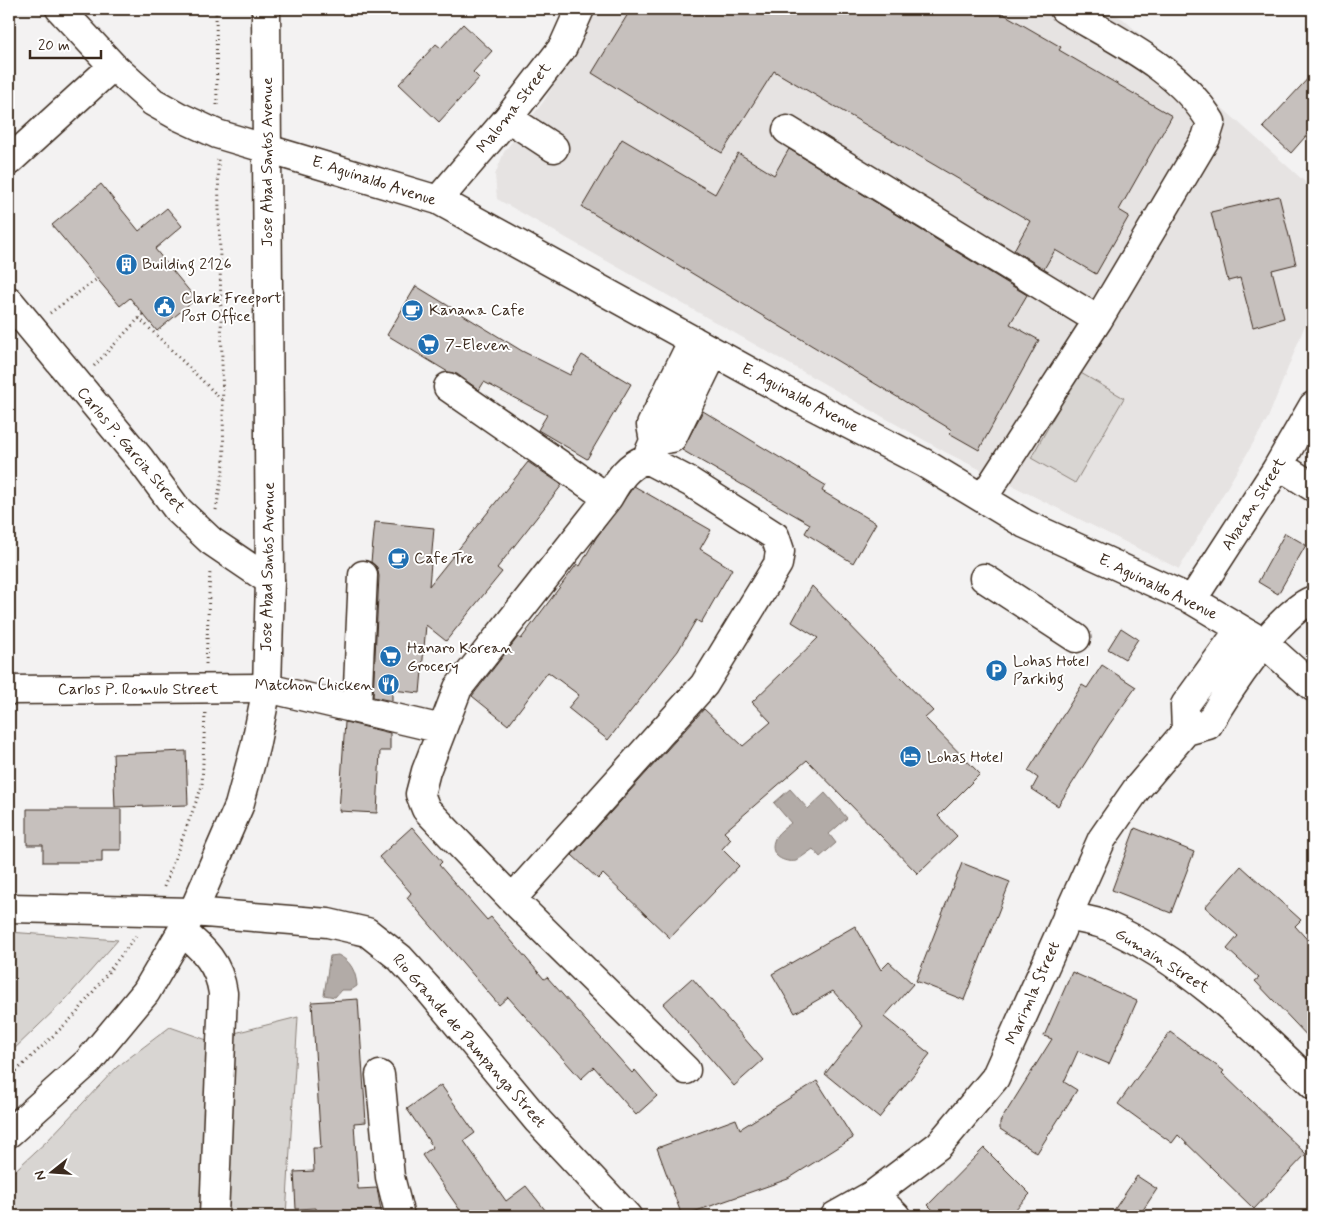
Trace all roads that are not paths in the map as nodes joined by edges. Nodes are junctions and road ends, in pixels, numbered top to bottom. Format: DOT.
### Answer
graph roads {
  1 [pos="60,9"];
  2 [pos="266,9"];
  3 [pos="580,9"];
  4 [pos="1064,9"];
  5 [pos="113,66"];
  6 [pos="508,118"];
  7 [pos="787,130"];
  8 [pos="267,148"];
  9 [pos="554,148"];
  10 [pos="9,161"];
  11 [pos="438,200"];
  12 [pos="9,302"];
  13 [pos="1098,320"];
  14 [pos="704,346"];
  15 [pos="448,387"];
  16 [pos="1313,406"];
  17 [pos="650,450"];
  18 [pos="1279,465"];
  19 [pos="1313,488"];
  20 [pos="608,498"];
  21 [pos="983,498"];
  22 [pos="364,575"];
  23 [pos="984,578"];
  24 [pos="270,581"];
  25 [pos="1192,600"];
  26 [pos="1313,600"];
  27 [pos="1240,629"];
  28 [pos="1076,638"];
  29 [pos="1264,644"];
  30 [pos="1313,687"];
  31 [pos="266,688"];
  32 [pos="9,690"];
  33 [pos="357,708"];
  34 [pos="442,729"];
  35 [pos="1186,731"];
  36 [pos="512,899"];
  37 [pos="9,908"];
  38 [pos="1068,916"];
  39 [pos="187,922"];
  40 [pos="686,1070"];
  41 [pos="380,1075"];
  42 [pos="1313,1085"];
  43 [pos="9,1134"];
  44 [pos="874,1194"];
  45 [pos="613,1211"];
  46 [pos="214,1216"];
  47 [pos="400,1216"];
  48 [pos="835,1216"];
  49 [pos="896,1216"];
  1 -- 5 [label="street, E. Aguinaldo Avenue"];
  2 -- 8 [label="street, Jose Abad Santos Avenue"];
  3 -- 6 [label="street, Maloma Street"];
  4 -- 13 [label="street"];
  5 -- 8 [label="street, E. Aguinaldo Avenue"];
  5 -- 10 [label="street"];
  6 -- 9 [label="street"];
  6 -- 11 [label="street, Maloma Street"];
  7 -- 13 [label="street"];
  8 -- 11 [label="street, E. Aguinaldo Avenue"];
  8 -- 24 [label="street, Jose Abad Santos Avenue"];
  11 -- 14 [label="street, E. Aguinaldo Avenue"];
  12 -- 24 [label="street, Carlos P. Garcia Street"];
  13 -- 21 [label="street"];
  14 -- 17 [label="street"];
  14 -- 21 [label="street, E. Aguinaldo Avenue"];
  15 -- 20 [label="street"];
  16 -- 18 [label="street, Abacan Street"];
  17 -- 20 [label="street"];
  17 -- 36 [label="street"];
  18 -- 19 [label="street"];
  18 -- 25 [label="street, Abacan Street"];
  20 -- 34 [label="street"];
  21 -- 25 [label="street, E. Aguinaldo Avenue"];
  22 -- 33 [label="street"];
  23 -- 28 [label="street"];
  24 -- 31 [label="street, Jose Abad Santos Avenue"];
  25 -- 27 [label="street, E. Aguinaldo Avenue"];
  26 -- 29 [label="street"];
  27 -- 29 [label="street, E. Aguinaldo Avenue"];
  27 -- 35 [label="street"];
  29 -- 30 [label="street, E. Aguinaldo Avenue"];
  29 -- 35 [label="street"];
  31 -- 32 [label="street, Carlos P. Romulo Street"];
  31 -- 33 [label="street, Carlos P. Romulo Street"];
  31 -- 39 [label="street, Jose Abad Santos Avenue"];
  33 -- 34 [label="street, Carlos P. Romulo Street"];
  34 -- 36 [label="street"];
  35 -- 38 [label="street, Marimla Street"];
  36 -- 40 [label="street"];
  37 -- 39 [label="street, Rio Grande de Pampanga Street"];
  38 -- 42 [label="street, Gumain Street"];
  38 -- 44 [label="street, Marimla Street"];
  39 -- 43 [label="street, Jose Abad Santos Avenue"];
  39 -- 45 [label="street, Rio Grande de Pampanga Street"];
  39 -- 46 [label="street"];
  41 -- 47 [label="street"];
  44 -- 48 [label="street, Marimla Street"];
  44 -- 49 [label="street"];
}
